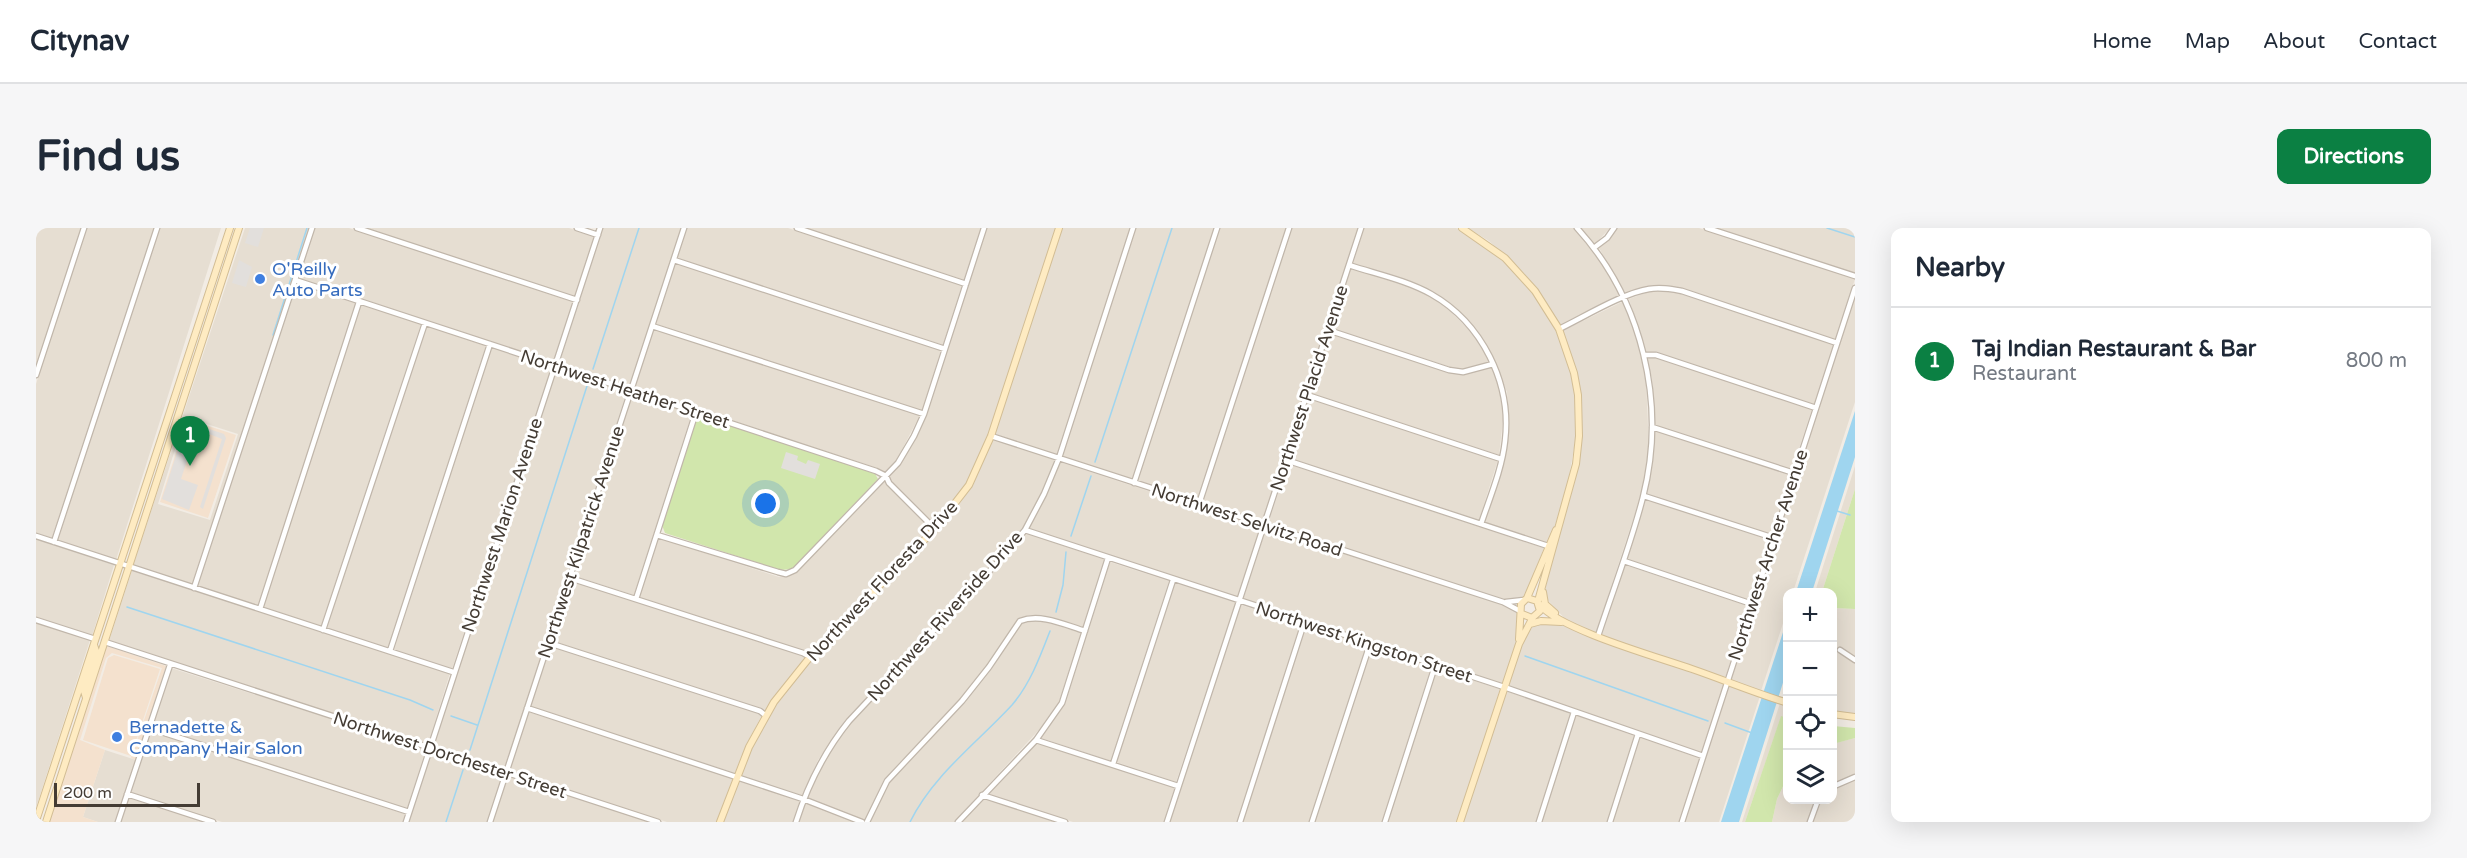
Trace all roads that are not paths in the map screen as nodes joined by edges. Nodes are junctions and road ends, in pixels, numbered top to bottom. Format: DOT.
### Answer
graph roads {
  1 [pos="84,228"];
  2 [pos="157,228"];
  3 [pos="230,228"];
  4 [pos="239,228"];
  5 [pos="312,228"];
  6 [pos="357,228"];
  7 [pos="577,228"];
  8 [pos="600,228"];
  9 [pos="684,228"];
  10 [pos="796,228"];
  11 [pos="984,228"];
  12 [pos="1059,228"];
  13 [pos="1133,228"];
  14 [pos="1217,228"];
  15 [pos="1289,228"];
  16 [pos="1361,228"];
  17 [pos="1462,228"];
  18 [pos="1577,228"];
  19 [pos="1614,228"];
  20 [pos="1707,228"];
  21 [pos="598,235"];
  22 [pos="1595,248"];
  23 [pos="674,260"];
  24 [pos="1349,265"];
  25 [pos="1855,276"];
  26 [pos="295,280"];
  27 [pos="966,284"];
  28 [pos="1855,288"];
  29 [pos="1625,297"];
  30 [pos="577,300"];
  31 [pos="359,302"];
  32 [pos="425,323"];
  33 [pos="652,326"];
  34 [pos="1328,330"];
  35 [pos="1559,330"];
  36 [pos="1837,343"];
  37 [pos="490,344"];
  38 [pos="945,349"];
  39 [pos="1644,356"];
  40 [pos="1493,364"];
  41 [pos="555,365"];
  42 [pos="36,375"];
  43 [pos="631,390"];
  44 [pos="1307,395"];
  45 [pos="1816,408"];
  46 [pos="696,412"];
  47 [pos="924,414"];
  48 [pos="1652,427"];
  49 [pos="991,436"];
  50 [pos="1059,458"];
  51 [pos="1502,459"];
  52 [pos="1286,460"];
  53 [pos="1794,473"];
  54 [pos="886,477"];
  55 [pos="1134,483"];
  56 [pos="1644,496"];
  57 [pos="1198,504"];
  58 [pos="1481,524"];
  59 [pos="1264,526"];
  60 [pos="935,529"];
  61 [pos="1025,530"];
  62 [pos="1557,530"];
  63 [pos="657,535"];
  64 [pos="36,536"];
  65 [pos="1774,538"];
  66 [pos="54,542"];
  67 [pos="1548,546"];
  68 [pos="1108,558"];
  69 [pos="1623,561"];
  70 [pos="120,564"];
  71 [pos="129,567"];
  72 [pos="570,578"];
  73 [pos="1173,580"];
  74 [pos="194,588"];
  75 [pos="1542,589"];
  76 [pos="636,599"];
  77 [pos="1526,599"];
  78 [pos="1239,602"];
  79 [pos="1503,602"];
  80 [pos="1539,603"];
  81 [pos="1752,604"];
  82 [pos="260,609"];
  83 [pos="1522,613"];
  84 [pos="36,620"];
  85 [pos="1533,620"];
  86 [pos="1562,622"];
  87 [pos="1304,623"];
  88 [pos="323,630"];
  89 [pos="1085,631"];
  90 [pos="1598,636"];
  91 [pos="94,642"];
  92 [pos="105,642"];
  93 [pos="549,643"];
  94 [pos="1370,644"];
  95 [pos="1519,644"];
  96 [pos="1840,650"];
  97 [pos="390,651"];
  98 [pos="810,657"];
  99 [pos="1855,660"];
  100 [pos="170,664"];
  101 [pos="1435,666"];
  102 [pos="453,672"];
  103 [pos="1727,681"];
  104 [pos="1504,687"];
  105 [pos="86,699"];
  106 [pos="1783,702"];
  107 [pos="527,708"];
  108 [pos="1575,712"];
  109 [pos="765,715"];
  110 [pos="1837,715"];
  111 [pos="1855,717"];
  112 [pos="149,728"];
  113 [pos="1638,734"];
  114 [pos="1036,740"];
  115 [pos="429,747"];
  116 [pos="1703,756"];
  117 [pos="1113,764"];
  118 [pos="506,773"];
  119 [pos="737,777"];
  120 [pos="1855,777"];
  121 [pos="1837,785"];
  122 [pos="1178,786"];
  123 [pos="127,794"];
  124 [pos="982,795"];
  125 [pos="803,799"];
  126 [pos="1817,804"];
  127 [pos="409,812"];
  128 [pos="36,821"];
  129 [pos="46,822"];
  130 [pos="118,822"];
  131 [pos="213,822"];
  132 [pos="405,822"];
  133 [pos="490,822"];
  134 [pos="658,822"];
  135 [pos="720,822"];
  136 [pos="796,822"];
  137 [pos="865,822"];
  138 [pos="958,822"];
  139 [pos="1065,822"];
  140 [pos="1167,822"];
  141 [pos="1240,822"];
  142 [pos="1312,822"];
  143 [pos="1384,822"];
  144 [pos="1461,822"];
  145 [pos="1539,822"];
  146 [pos="1610,822"];
  147 [pos="1682,822"];
  148 [pos="1810,822"];
  1 -- 42 [label="street"];
  2 -- 66 [label="street"];
  3 -- 70 [label="main road"];
  4 -- 71 [label="main road"];
  5 -- 26 [label="street"];
  6 -- 30 [label="street"];
  7 -- 21 [label="street"];
  8 -- 21 [label="street, Northwest Marion Avenue"];
  9 -- 23 [label="street, Northwest Kilpatrick Avenue"];
  10 -- 27 [label="street"];
  11 -- 27 [label="street"];
  12 -- 49 [label="main road, Northwest Floresta Drive"];
  13 -- 50 [label="street, Northwest Riverside Drive"];
  14 -- 55 [label="street"];
  15 -- 57 [label="street"];
  16 -- 24 [label="street, Northwest Placid Avenue"];
  17 -- 35 [label="main road"];
  18 -- 22 [label="street"];
  19 -- 22 [label="street"];
  20 -- 25 [label="street"];
  21 -- 30 [label="street, Northwest Marion Avenue"];
  22 -- 29 [label="street"];
  23 -- 33 [label="street, Northwest Kilpatrick Avenue"];
  23 -- 38 [label="street"];
  24 -- 34 [label="street, Northwest Placid Avenue"];
  24 -- 40 [label="street"];
  26 -- 31 [label="street, Northwest Heather Street"];
  26 -- 74 [label="street"];
  27 -- 38 [label="street"];
  28 -- 36 [label="street, Northwest Archer Avenue"];
  29 -- 35 [label="street"];
  29 -- 36 [label="street"];
  29 -- 39 [label="street"];
  30 -- 41 [label="street, Northwest Marion Avenue"];
  31 -- 32 [label="street, Northwest Heather Street"];
  31 -- 82 [label="street"];
  32 -- 37 [label="street, Northwest Heather Street"];
  32 -- 88 [label="street"];
  33 -- 43 [label="street, Northwest Kilpatrick Avenue"];
  33 -- 47 [label="street"];
  34 -- 40 [label="street"];
  34 -- 44 [label="street, Northwest Placid Avenue"];
  35 -- 62 [label="main road"];
  36 -- 45 [label="street, Northwest Archer Avenue"];
  37 -- 41 [label="street, Northwest Heather Street"];
  37 -- 97 [label="street"];
  38 -- 47 [label="street"];
  39 -- 45 [label="street"];
  39 -- 48 [label="street"];
  40 -- 51 [label="street"];
  41 -- 43 [label="street, Northwest Heather Street"];
  41 -- 102 [label="street, Northwest Marion Avenue"];
  43 -- 46 [label="street, Northwest Heather Street"];
  43 -- 72 [label="street, Northwest Kilpatrick Avenue"];
  44 -- 51 [label="street"];
  44 -- 52 [label="street, Northwest Placid Avenue"];
  45 -- 53 [label="street, Northwest Archer Avenue"];
  46 -- 54 [label="street, Northwest Heather Street"];
  46 -- 63 [label="street"];
  47 -- 54 [label="street"];
  48 -- 53 [label="street"];
  48 -- 56 [label="street"];
  49 -- 50 [label="street, Northwest Selvitz Road"];
  49 -- 60 [label="main road, Northwest Floresta Drive"];
  50 -- 55 [label="street, Northwest Selvitz Road"];
  50 -- 61 [label="street, Northwest Riverside Drive"];
  51 -- 58 [label="street"];
  52 -- 58 [label="street"];
  52 -- 59 [label="street, Northwest Placid Avenue"];
  53 -- 65 [label="street, Northwest Archer Avenue"];
  54 -- 60 [label="street, Northwest Heather Street"];
  54 -- 63 [label="street"];
  55 -- 57 [label="street, Northwest Selvitz Road"];
  56 -- 65 [label="street"];
  56 -- 69 [label="street"];
  57 -- 59 [label="street, Northwest Selvitz Road"];
  58 -- 67 [label="street"];
  59 -- 78 [label="street, Northwest Placid Avenue"];
  59 -- 79 [label="street, Northwest Selvitz Road"];
  60 -- 98 [label="main road, Northwest Floresta Drive"];
  61 -- 68 [label="street, Northwest Kingston Street"];
  61 -- 125 [label="street, Northwest Riverside Drive"];
  62 -- 67 [label="main road"];
  62 -- 75 [label="main road"];
  63 -- 76 [label="street"];
  64 -- 66 [label="street"];
  65 -- 81 [label="street, Northwest Archer Avenue"];
  66 -- 70 [label="street"];
  67 -- 77 [label="main road"];
  68 -- 73 [label="street, Northwest Kingston Street"];
  68 -- 89 [label="street"];
  69 -- 81 [label="street"];
  69 -- 90 [label="street"];
  70 -- 71 [label="street"];
  70 -- 91 [label="main road"];
  71 -- 74 [label="street"];
  71 -- 92 [label="main road"];
  72 -- 76 [label="street"];
  72 -- 93 [label="street, Northwest Kilpatrick Avenue"];
  73 -- 78 [label="street, Northwest Kingston Street"];
  73 -- 117 [label="street"];
  74 -- 82 [label="street"];
  75 -- 80 [label="main road"];
  75 -- 86 [label="main road"];
  76 -- 98 [label="street"];
  77 -- 79 [label="street, Northwest Selvitz Road"];
  77 -- 80 [label="main road"];
  77 -- 83 [label="main road"];
  78 -- 87 [label="street, Northwest Kingston Street"];
  78 -- 122 [label="street, Northwest Placid Avenue"];
  79 -- 83 [label="street, Northwest Selvitz Road"];
  80 -- 85 [label="main road"];
  80 -- 86 [label="main road"];
  81 -- 103 [label="street, Northwest Archer Avenue"];
  82 -- 88 [label="street"];
  83 -- 85 [label="main road"];
  83 -- 95 [label="main road"];
  84 -- 91 [label="street"];
  85 -- 86 [label="main road"];
  85 -- 95 [label="main road"];
  86 -- 90 [label="main road"];
  87 -- 94 [label="street, Northwest Kingston Street"];
  87 -- 141 [label="street"];
  88 -- 97 [label="street"];
  89 -- 114 [label="street"];
  89 -- 137 [label="street"];
  90 -- 103 [label="main road"];
  91 -- 105 [label="main road"];
  91 -- 128 [label="main road"];
  92 -- 100 [label="street, Northwest Dorchester Street"];
  92 -- 105 [label="main road"];
  93 -- 107 [label="street, Northwest Kilpatrick Avenue"];
  93 -- 109 [label="street"];
  94 -- 101 [label="street, Northwest Kingston Street"];
  94 -- 142 [label="street"];
  95 -- 104 [label="main road"];
  96 -- 99 [label="street"];
  97 -- 102 [label="street"];
  98 -- 109 [label="main road, Northwest Floresta Drive"];
  100 -- 112 [label="street"];
  100 -- 115 [label="street, Northwest Dorchester Street"];
  101 -- 104 [label="street, Northwest Kingston Street"];
  101 -- 143 [label="street"];
  102 -- 115 [label="street, Northwest Marion Avenue"];
  103 -- 106 [label="main road"];
  103 -- 116 [label="street, Northwest Archer Avenue"];
  104 -- 108 [label="street, Northwest Kingston Street"];
  104 -- 144 [label="main road"];
  105 -- 129 [label="main road"];
  107 -- 118 [label="street, Northwest Kilpatrick Avenue"];
  107 -- 119 [label="street"];
  108 -- 113 [label="street, Northwest Kingston Street"];
  108 -- 145 [label="street"];
  109 -- 119 [label="main road, Northwest Floresta Drive"];
  110 -- 111 [label="main road"];
  112 -- 123 [label="street"];
  112 -- 127 [label="street"];
  113 -- 116 [label="street, Northwest Kingston Street"];
  113 -- 146 [label="street"];
  114 -- 117 [label="street"];
  114 -- 124 [label="street"];
  115 -- 118 [label="street, Northwest Dorchester Street"];
  115 -- 127 [label="street, Northwest Marion Avenue"];
  116 -- 147 [label="street, Northwest Archer Avenue"];
  117 -- 122 [label="street"];
  118 -- 133 [label="street, Northwest Kilpatrick Avenue"];
  118 -- 134 [label="street, Northwest Dorchester Street"];
  119 -- 125 [label="street"];
  119 -- 135 [label="main road, Northwest Floresta Drive"];
  120 -- 121 [label="street"];
  122 -- 140 [label="street, Northwest Placid Avenue"];
  123 -- 130 [label="street"];
  123 -- 131 [label="street"];
  124 -- 138 [label="street"];
  124 -- 139 [label="street"];
  125 -- 136 [label="street, Northwest Riverside Drive"];
  125 -- 137 [label="street"];
  126 -- 148 [label="street"];
  127 -- 132 [label="street, Northwest Marion Avenue"];
}
